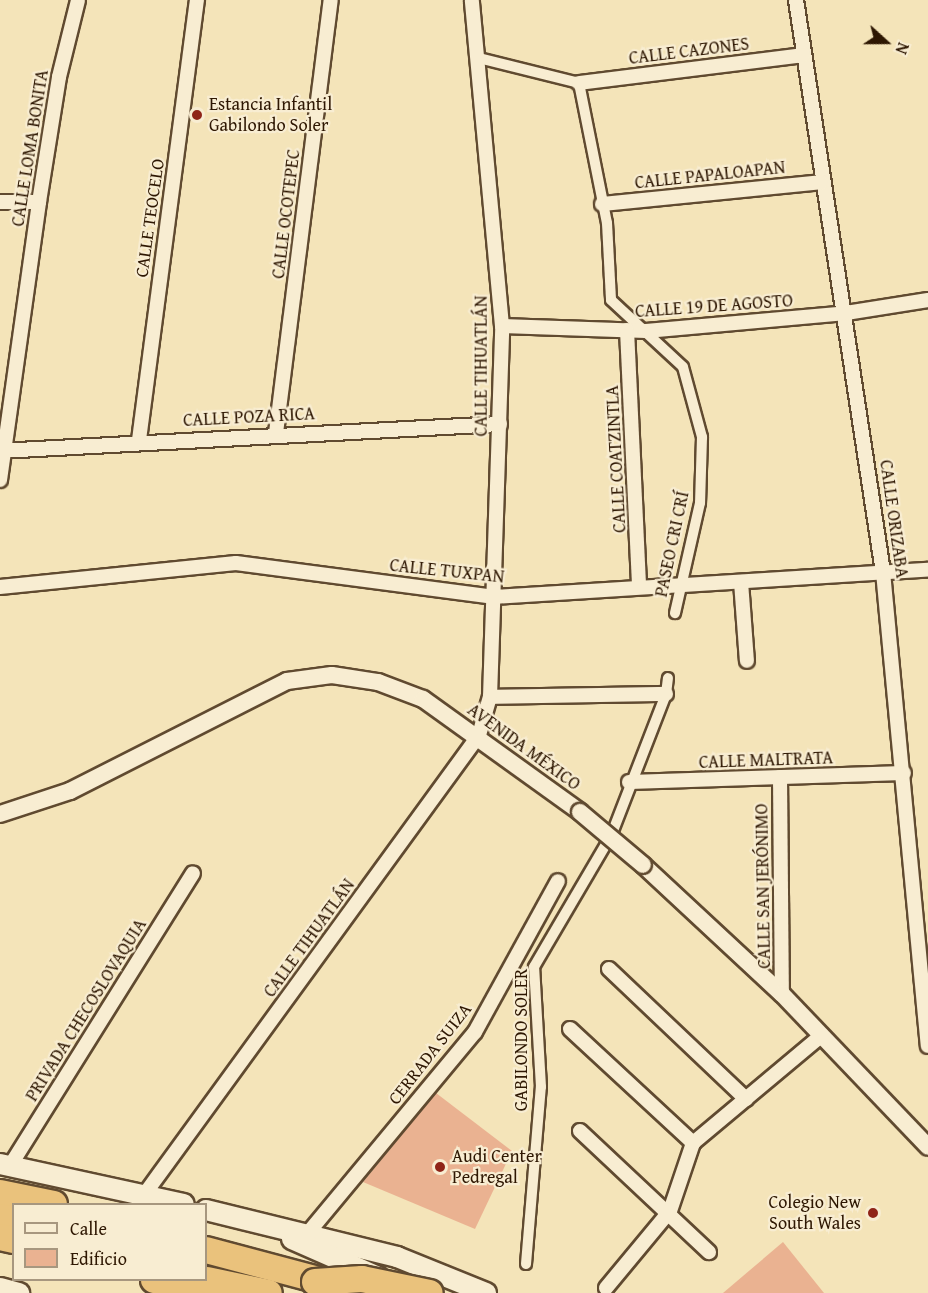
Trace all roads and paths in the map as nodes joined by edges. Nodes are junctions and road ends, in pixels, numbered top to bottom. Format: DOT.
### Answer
graph roads {
  1 [pos="78,0"];
  2 [pos="197,0"];
  3 [pos="331,0"];
  4 [pos="472,0"];
  5 [pos="796,0"];
  6 [pos="803,54"];
  7 [pos="479,58"];
  8 [pos="579,82"];
  9 [pos="821,183"];
  10 [pos="0,202"];
  11 [pos="39,202"];
  12 [pos="602,204"];
  13 [pos="928,300"];
  14 [pos="846,313"];
  15 [pos="502,326"];
  16 [pos="627,330"];
  17 [pos="646,331"];
  18 [pos="500,424"];
  19 [pos="276,433"];
  20 [pos="139,440"];
  21 [pos="2,451"];
  22 [pos="0,480"];
  23 [pos="928,570"];
  24 [pos="884,572"];
  25 [pos="741,582"];
  26 [pos="0,587"];
  27 [pos="639,587"];
  28 [pos="677,587"];
  29 [pos="493,597"];
  30 [pos="675,613"];
  31 [pos="747,660"];
  32 [pos="668,678"];
  33 [pos="666,694"];
  34 [pos="490,697"];
  35 [pos="479,735"];
  36 [pos="904,773"];
  37 [pos="780,777"];
  38 [pos="629,782"];
  39 [pos="0,814"];
  40 [pos="193,873"];
  41 [pos="558,881"];
  42 [pos="922,914"];
  43 [pos="609,969"];
  44 [pos="782,994"];
  45 [pos="570,1029"];
  46 [pos="822,1035"];
  47 [pos="928,1046"];
  48 [pos="746,1099"];
  49 [pos="580,1131"];
  50 [pos="693,1143"];
  51 [pos="928,1147"];
  52 [pos="5,1165"];
  53 [pos="0,1193"];
  54 [pos="144,1195"];
  55 [pos="49,1203"];
  56 [pos="180,1203"];
  57 [pos="207,1210"];
  58 [pos="669,1211"];
  59 [pos="251,1221"];
  60 [pos="308,1233"];
  61 [pos="207,1250"];
  62 [pos="709,1252"];
  63 [pos="207,1255"];
  64 [pos="526,1264"];
  65 [pos="146,1281"];
  66 [pos="159,1281"];
  67 [pos="207,1281"];
  68 [pos="315,1282"];
  69 [pos="0,1288"];
  70 [pos="606,1288"];
  71 [pos="411,1291"];
  72 [pos="19,1293"];
  73 [pos="176,1293"];
  74 [pos="224,1293"];
  75 [pos="269,1293"];
  76 [pos="351,1293"];
  77 [pos="367,1293"];
  78 [pos="430,1293"];
  79 [pos="486,1293"];
  1 -- 11 [label="street, CALLE LOMA BONITA"];
  2 -- 20 [label="street, CALLE TEOCELO"];
  3 -- 19 [label="street, CALLE OCOTEPEC"];
  4 -- 7 [label="street, CALLE TIHUATLÁN"];
  5 -- 6 [label="street, CALLE ORIZABA"];
  6 -- 8 [label="street, CALLE CAZONES"];
  6 -- 9 [label="street, CALLE ORIZABA"];
  7 -- 8 [label="street"];
  7 -- 15 [label="street, CALLE TIHUATLÁN"];
  8 -- 12 [label="street, PASEO CRI CRÍ"];
  9 -- 12 [label="street, CALLE PAPALOAPAN"];
  9 -- 14 [label="street, CALLE ORIZABA"];
  10 -- 11 [label="street"];
  11 -- 21 [label="street, CALLE LOMA BONITA"];
  12 -- 17 [label="street, PASEO CRI CRÍ"];
  13 -- 14 [label="street, CALLE 19 DE AGOSTO"];
  14 -- 17 [label="street, CALLE 19 DE AGOSTO"];
  14 -- 24 [label="street, CALLE ORIZABA"];
  15 -- 16 [label="street, CALLE 19 DE AGOSTO"];
  15 -- 18 [label="street, CALLE TIHUATLÁN"];
  16 -- 17 [label="street, CALLE 19 DE AGOSTO"];
  16 -- 27 [label="street, CALLE COATZINTLA"];
  17 -- 28 [label="street, PASEO CRI CRÍ"];
  18 -- 19 [label="street, CALLE POZA RICA"];
  18 -- 29 [label="street, CALLE TIHUATLÁN"];
  19 -- 20 [label="street, CALLE POZA RICA"];
  20 -- 21 [label="street, CALLE POZA RICA"];
  21 -- 22 [label="street, CALLE LOMA BONITA"];
  23 -- 24 [label="street, CALLE TUXPAN"];
  24 -- 25 [label="street, CALLE TUXPAN"];
  24 -- 36 [label="street, CALLE ORIZABA"];
  25 -- 28 [label="street, CALLE TUXPAN"];
  25 -- 31 [label="street"];
  26 -- 29 [label="street, CALLE TUXPAN"];
  27 -- 28 [label="street, CALLE TUXPAN"];
  27 -- 29 [label="street, CALLE TUXPAN"];
  28 -- 30 [label="street, PASEO CRI CRÍ"];
  29 -- 34 [label="street, CALLE TIHUATLÁN"];
  32 -- 33 [label="street"];
  33 -- 34 [label="street"];
  33 -- 38 [label="street"];
  34 -- 35 [label="street, CALLE TIHUATLÁN"];
  35 -- 39 [label="street, AVENIDA MÉXICO"];
  35 -- 44 [label="street, AVENIDA MÉXICO, bridge"];
  35 -- 54 [label="street, CALLE TIHUATLÁN"];
  36 -- 37 [label="street, CALLE MALTRATA"];
  36 -- 42 [label="street, CALLE ORIZABA"];
  37 -- 38 [label="street, CALLE MALTRATA"];
  37 -- 44 [label="street, CALLE SAN JERÓNIMO"];
  38 -- 64 [label="street, GABILONDO SOLER"];
  40 -- 52 [label="street, PRIVADA CHECOSLOVAQUIA"];
  41 -- 60 [label="street, CERRADA SUIZA"];
  42 -- 47 [label="street, CALLE ORIZABA"];
  43 -- 48 [label="street"];
  44 -- 46 [label="street, AVENIDA MÉXICO"];
  45 -- 50 [label="street"];
  46 -- 48 [label="street"];
  46 -- 51 [label="street, AVENIDA MÉXICO"];
  48 -- 50 [label="street"];
  49 -- 58 [label="street"];
  50 -- 58 [label="street"];
  52 -- 54 [label="main road"];
  53 -- 55 [label="highway"];
  54 -- 56 [label="main road"];
  57 -- 59 [label="main road"];
  58 -- 62 [label="street"];
  58 -- 70 [label="street"];
  59 -- 60 [label="main road"];
  59 -- 71 [label="main road"];
  60 -- 79 [label="main road"];
  61 -- 77 [label="highway"];
  63 -- 68 [label="highway"];
  65 -- 73 [label="highway"];
  66 -- 74 [label="highway"];
  67 -- 75 [label="highway"];
  68 -- 76 [label="highway"];
  68 -- 78 [label="highway, bridge"];
  69 -- 72 [label="main road"];
}
